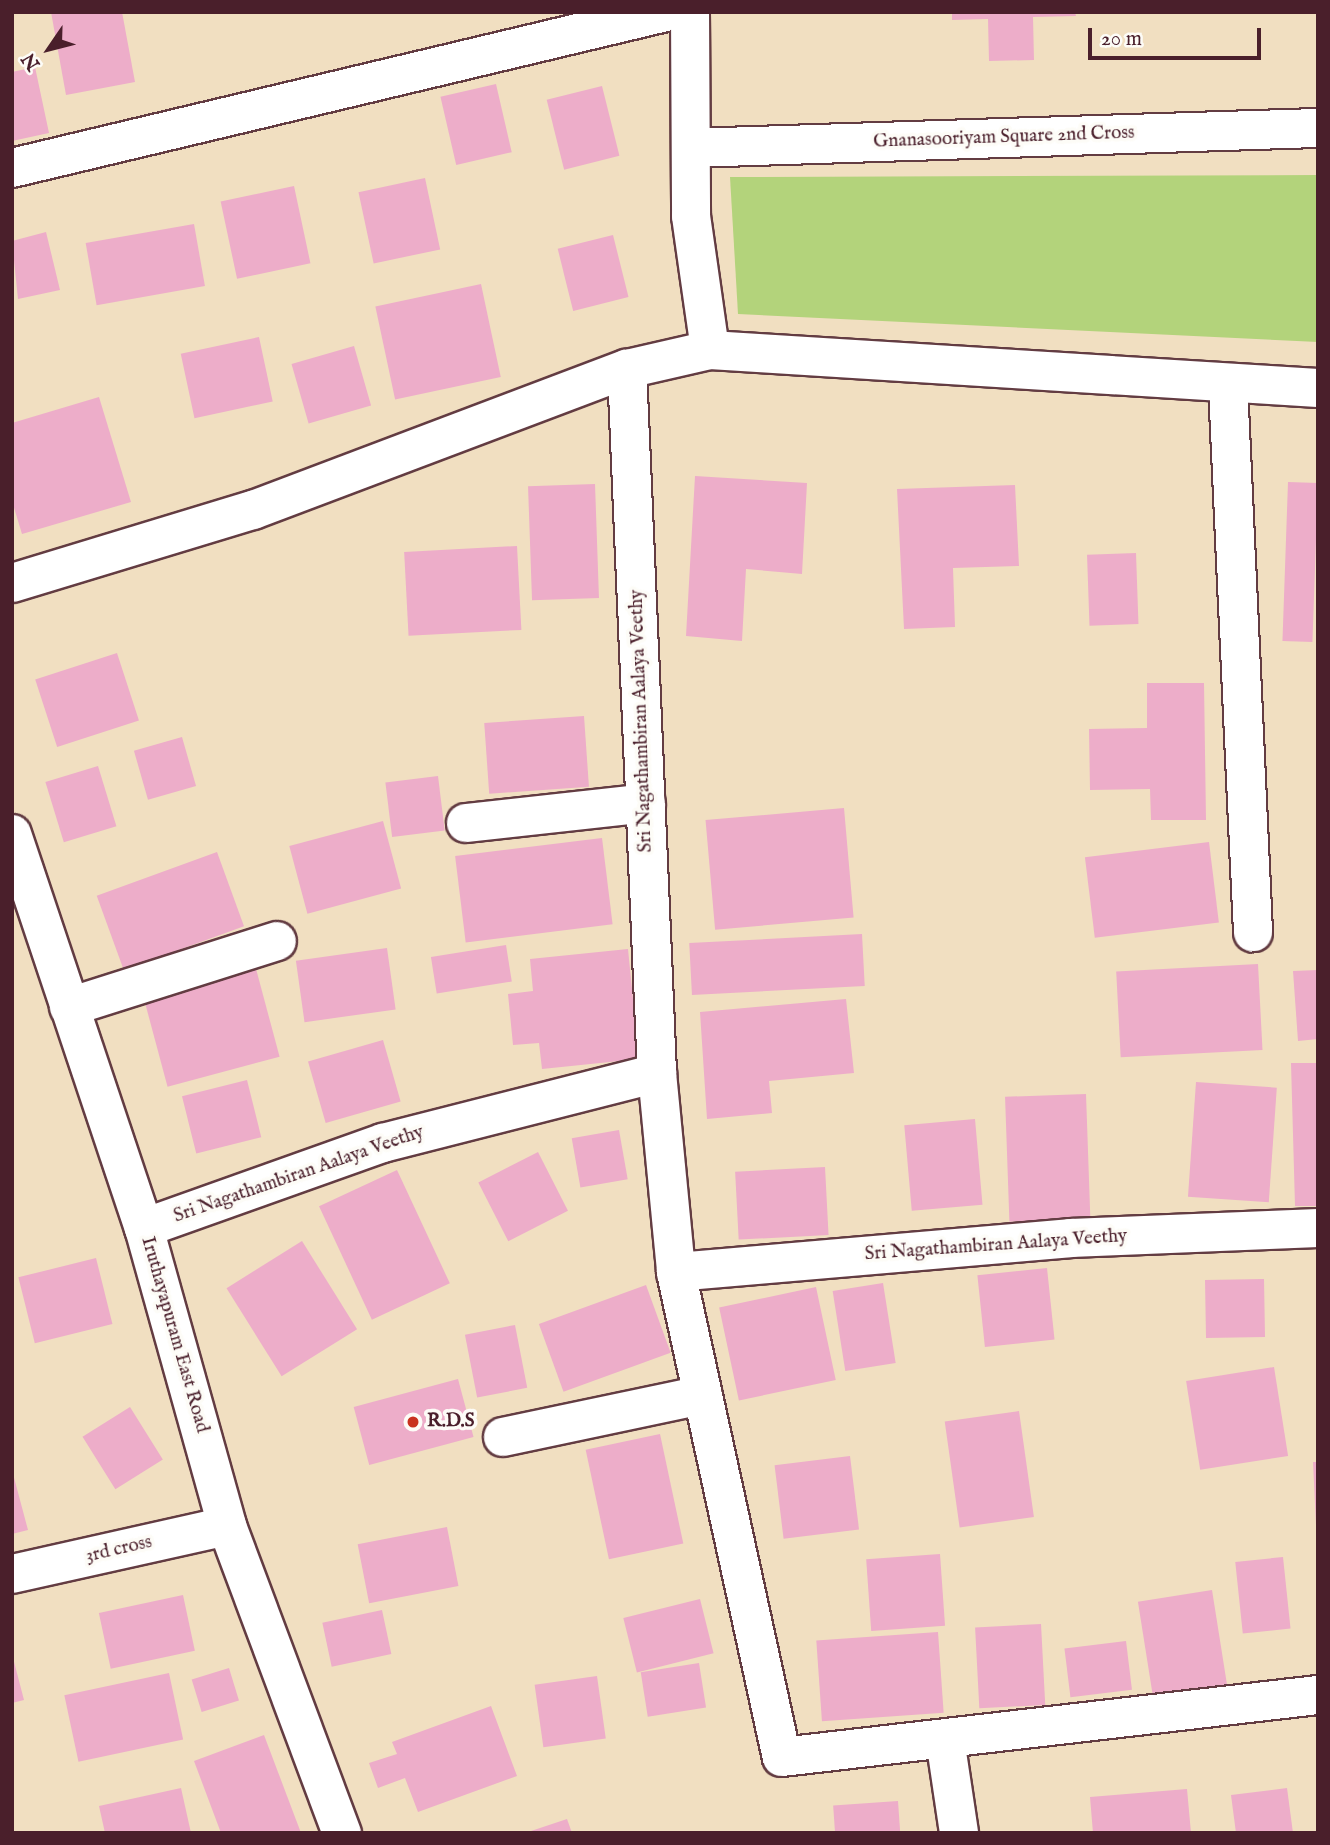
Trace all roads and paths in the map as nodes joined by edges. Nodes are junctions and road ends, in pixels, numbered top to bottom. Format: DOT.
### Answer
graph roads {
  1 [pos="666,12"];
  2 [pos="691,12"];
  3 [pos="1318,128"];
  4 [pos="691,148"];
  5 [pos="12,168"];
  6 [pos="710,350"];
  7 [pos="627,369"];
  8 [pos="1228,386"];
  9 [pos="1318,388"];
  10 [pos="12,583"];
  11 [pos="646,803"];
  12 [pos="466,823"];
  13 [pos="12,834"];
  14 [pos="1253,932"];
  15 [pos="277,941"];
  16 [pos="69,1007"];
  17 [pos="657,1073"];
  18 [pos="144,1228"];
  19 [pos="1318,1228"];
  20 [pos="676,1272"];
  21 [pos="703,1395"];
  22 [pos="503,1437"];
  23 [pos="226,1526"];
  24 [pos="12,1574"];
  25 [pos="1318,1695"];
  26 [pos="945,1739"];
  27 [pos="342,1833"];
  28 [pos="959,1833"];
  1 -- 5 [label="street"];
  2 -- 4 [label="street"];
  3 -- 4 [label="street, Gnanasooriyam Square 2nd Cross"];
  4 -- 6 [label="street"];
  6 -- 7 [label="street"];
  6 -- 8 [label="street"];
  7 -- 10 [label="street"];
  7 -- 11 [label="street, Sri Nagathambiran Aalaya Veethy"];
  8 -- 9 [label="street"];
  8 -- 14 [label="street"];
  11 -- 12 [label="street"];
  11 -- 17 [label="street, Sri Nagathambiran Aalaya Veethy"];
  13 -- 16 [label="street, Iruthayapuram East Road"];
  15 -- 16 [label="street"];
  16 -- 18 [label="street, Iruthayapuram East Road"];
  17 -- 18 [label="street, Sri Nagathambiran Aalaya Veethy"];
  17 -- 20 [label="street, Sri Nagathambiran Aalaya Veethy"];
  18 -- 23 [label="street, Iruthayapuram East Road"];
  19 -- 20 [label="street, Sri Nagathambiran Aalaya Veethy"];
  20 -- 21 [label="street, Sri Nagathambiran Aalaya Veethy"];
  21 -- 22 [label="street"];
  21 -- 26 [label="street, Sri Nagathambiran Aalaya Veethy"];
  23 -- 24 [label="street, 3rd cross"];
  23 -- 27 [label="street, Iruthayapuram East Road"];
  25 -- 26 [label="street"];
  26 -- 28 [label="street"];
}
